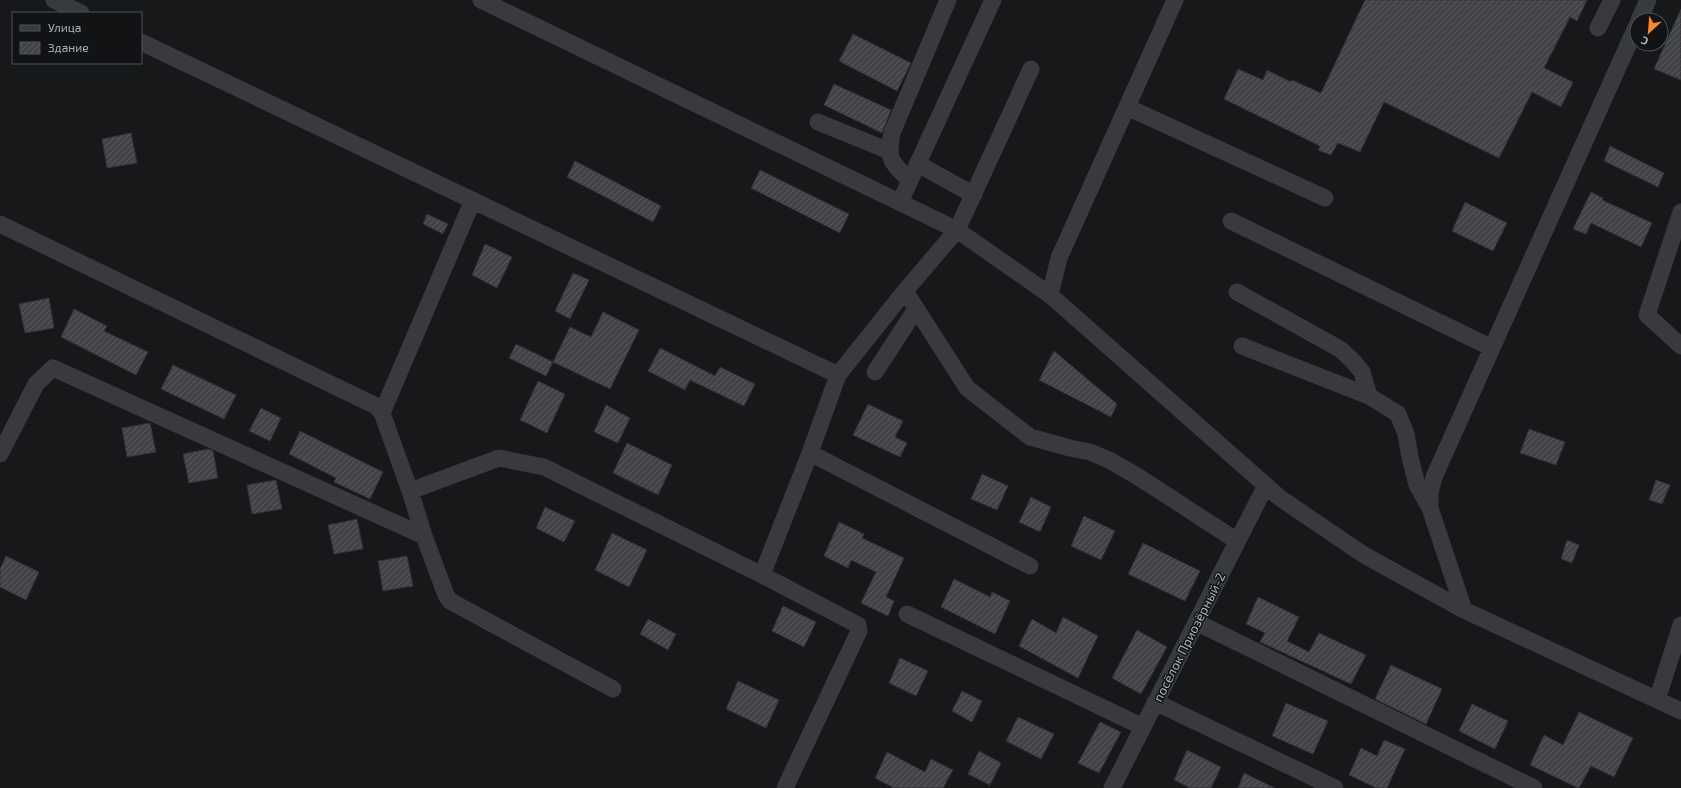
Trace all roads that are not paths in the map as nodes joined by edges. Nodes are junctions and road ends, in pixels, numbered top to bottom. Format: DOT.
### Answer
graph roads {
  1 [pos="54,0"];
  2 [pos="481,0"];
  3 [pos="948,0"];
  4 [pos="993,0"];
  5 [pos="1175,0"];
  6 [pos="1612,0"];
  7 [pos="1648,0"];
  8 [pos="79,12"];
  9 [pos="1643,12"];
  10 [pos="1598,28"];
  11 [pos="142,42"];
  12 [pos="1629,43"];
  13 [pos="1032,70"];
  14 [pos="1127,107"];
  15 [pos="818,122"];
  16 [pos="889,151"];
  17 [pos="918,164"];
  18 [pos="910,181"];
  19 [pos="974,195"];
  20 [pos="1325,198"];
  21 [pos="473,200"];
  22 [pos="900,202"];
  23 [pos="1681,212"];
  24 [pos="1231,221"];
  25 [pos="0,224"];
  26 [pos="957,230"];
  27 [pos="905,291"];
  28 [pos="1237,292"];
  29 [pos="1050,295"];
  30 [pos="916,309"];
  31 [pos="1242,346"];
  32 [pos="1681,346"];
  33 [pos="1492,348"];
  34 [pos="875,372"];
  35 [pos="838,375"];
  36 [pos="1369,396"];
  37 [pos="382,413"];
  38 [pos="0,454"];
  39 [pos="810,454"];
  40 [pos="1266,485"];
  41 [pos="410,491"];
  42 [pos="1430,508"];
  43 [pos="424,536"];
  44 [pos="1238,541"];
  45 [pos="1030,566"];
  46 [pos="762,575"];
  47 [pos="1464,610"];
  48 [pos="907,614"];
  49 [pos="1196,622"];
  50 [pos="1681,625"];
  51 [pos="613,689"];
  52 [pos="1657,700"];
  53 [pos="1155,702"];
  54 [pos="1681,711"];
  55 [pos="1143,727"];
  56 [pos="784,788"];
  57 [pos="1112,788"];
  58 [pos="1335,788"];
  59 [pos="1534,788"];
  1 -- 8 [label="street"];
  2 -- 22 [label="street"];
  3 -- 16 [label="street"];
  4 -- 17 [label="street"];
  5 -- 14 [label="street"];
  6 -- 10 [label="street"];
  7 -- 9 [label="street"];
  11 -- 21 [label="street"];
  12 -- 33 [label="street"];
  13 -- 19 [label="street"];
  14 -- 20 [label="street"];
  14 -- 29 [label="street"];
  15 -- 16 [label="street"];
  16 -- 18 [label="street"];
  17 -- 18 [label="street"];
  17 -- 19 [label="street"];
  18 -- 22 [label="street"];
  19 -- 26 [label="street"];
  21 -- 35 [label="street"];
  21 -- 37 [label="street"];
  22 -- 26 [label="street"];
  23 -- 32 [label="street"];
  24 -- 33 [label="street"];
  25 -- 37 [label="street"];
  26 -- 27 [label="street"];
  26 -- 29 [label="street"];
  27 -- 30 [label="street"];
  27 -- 35 [label="street"];
  28 -- 36 [label="street"];
  29 -- 40 [label="street"];
  30 -- 34 [label="street"];
  30 -- 44 [label="street"];
  31 -- 36 [label="street"];
  33 -- 42 [label="street"];
  35 -- 39 [label="street"];
  36 -- 42 [label="street"];
  37 -- 41 [label="street"];
  38 -- 43 [label="street"];
  39 -- 45 [label="street"];
  39 -- 46 [label="street"];
  40 -- 44 [label="street, посёлок Приозёрный-2"];
  40 -- 47 [label="street"];
  41 -- 43 [label="street"];
  41 -- 46 [label="street"];
  42 -- 47 [label="street"];
  43 -- 51 [label="street"];
  44 -- 49 [label="street, посёлок Приозёрный-2"];
  46 -- 56 [label="street"];
  47 -- 52 [label="street"];
  48 -- 55 [label="street"];
  49 -- 53 [label="street, посёлок Приозёрный-2"];
  49 -- 59 [label="street"];
  50 -- 52 [label="street"];
  52 -- 54 [label="street"];
  53 -- 55 [label="street, посёлок Приозёрный-2"];
  53 -- 58 [label="street"];
  55 -- 57 [label="street, посёлок Приозёрный-2"];
}
